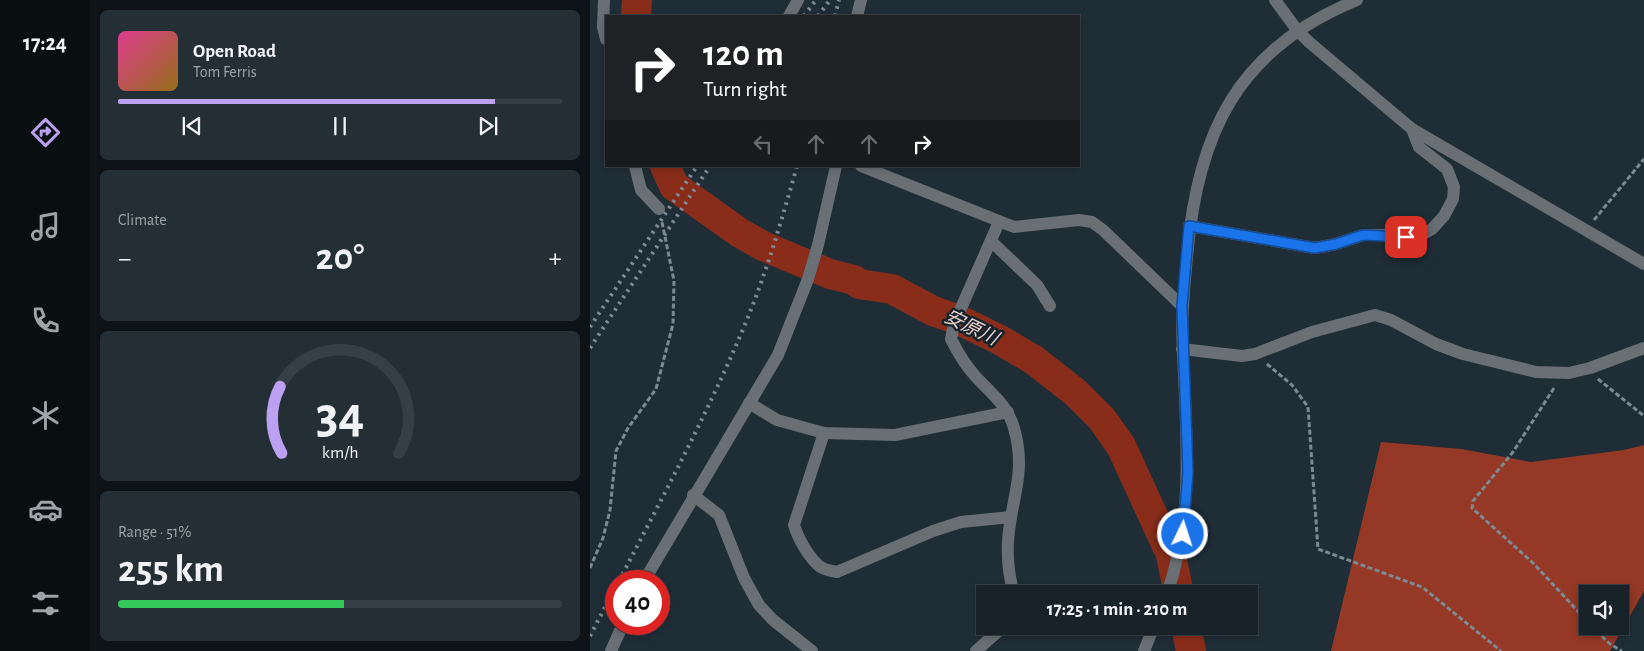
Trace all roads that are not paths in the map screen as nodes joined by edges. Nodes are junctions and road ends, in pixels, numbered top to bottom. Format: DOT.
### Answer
graph roads {
  1 [pos="604,0"];
  2 [pos="798,0"];
  3 [pos="861,0"];
  4 [pos="1275,0"];
  5 [pos="1356,0"];
  6 [pos="790,15"];
  7 [pos="857,15"];
  8 [pos="1297,30"];
  9 [pos="605,35"];
  10 [pos="1412,130"];
  11 [pos="635,167"];
  12 [pos="836,167"];
  13 [pos="863,167"];
  14 [pos="658,210"];
  15 [pos="999,222"];
  16 [pos="1189,226"];
  17 [pos="991,241"];
  18 [pos="1644,264"];
  19 [pos="1050,306"];
  20 [pos="1182,306"];
  21 [pos="1644,348"];
  22 [pos="1182,349"];
  23 [pos="749,403"];
  24 [pos="1008,412"];
  25 [pos="824,433"];
  26 [pos="693,495"];
  27 [pos="1011,517"];
  28 [pos="650,570"];
  29 [pos="1012,585"];
  30 [pos="1170,585"];
  31 [pos="618,635"];
  32 [pos="994,635"];
  33 [pos="1150,635"];
  34 [pos="610,651"];
  35 [pos="812,651"];
  36 [pos="976,651"];
  37 [pos="1144,651"];
  1 -- 9 [label="street"];
  2 -- 6 [label="street"];
  3 -- 7 [label="street"];
  4 -- 8 [label="street"];
  5 -- 8 [label="street"];
  8 -- 10 [label="street"];
  8 -- 16 [label="street"];
  10 -- 16 [label="street"];
  10 -- 18 [label="street"];
  11 -- 14 [label="street"];
  12 -- 23 [label="street"];
  13 -- 15 [label="street"];
  15 -- 17 [label="street"];
  15 -- 20 [label="street"];
  16 -- 20 [label="street"];
  17 -- 19 [label="street"];
  17 -- 24 [label="street"];
  20 -- 22 [label="street"];
  21 -- 22 [label="street"];
  22 -- 30 [label="street"];
  23 -- 25 [label="street"];
  23 -- 26 [label="street"];
  24 -- 25 [label="street"];
  24 -- 27 [label="street"];
  25 -- 27 [label="street"];
  26 -- 28 [label="street"];
  26 -- 35 [label="street"];
  27 -- 29 [label="street"];
  31 -- 34 [label="street"];
  32 -- 36 [label="street"];
  33 -- 37 [label="street"];
}
